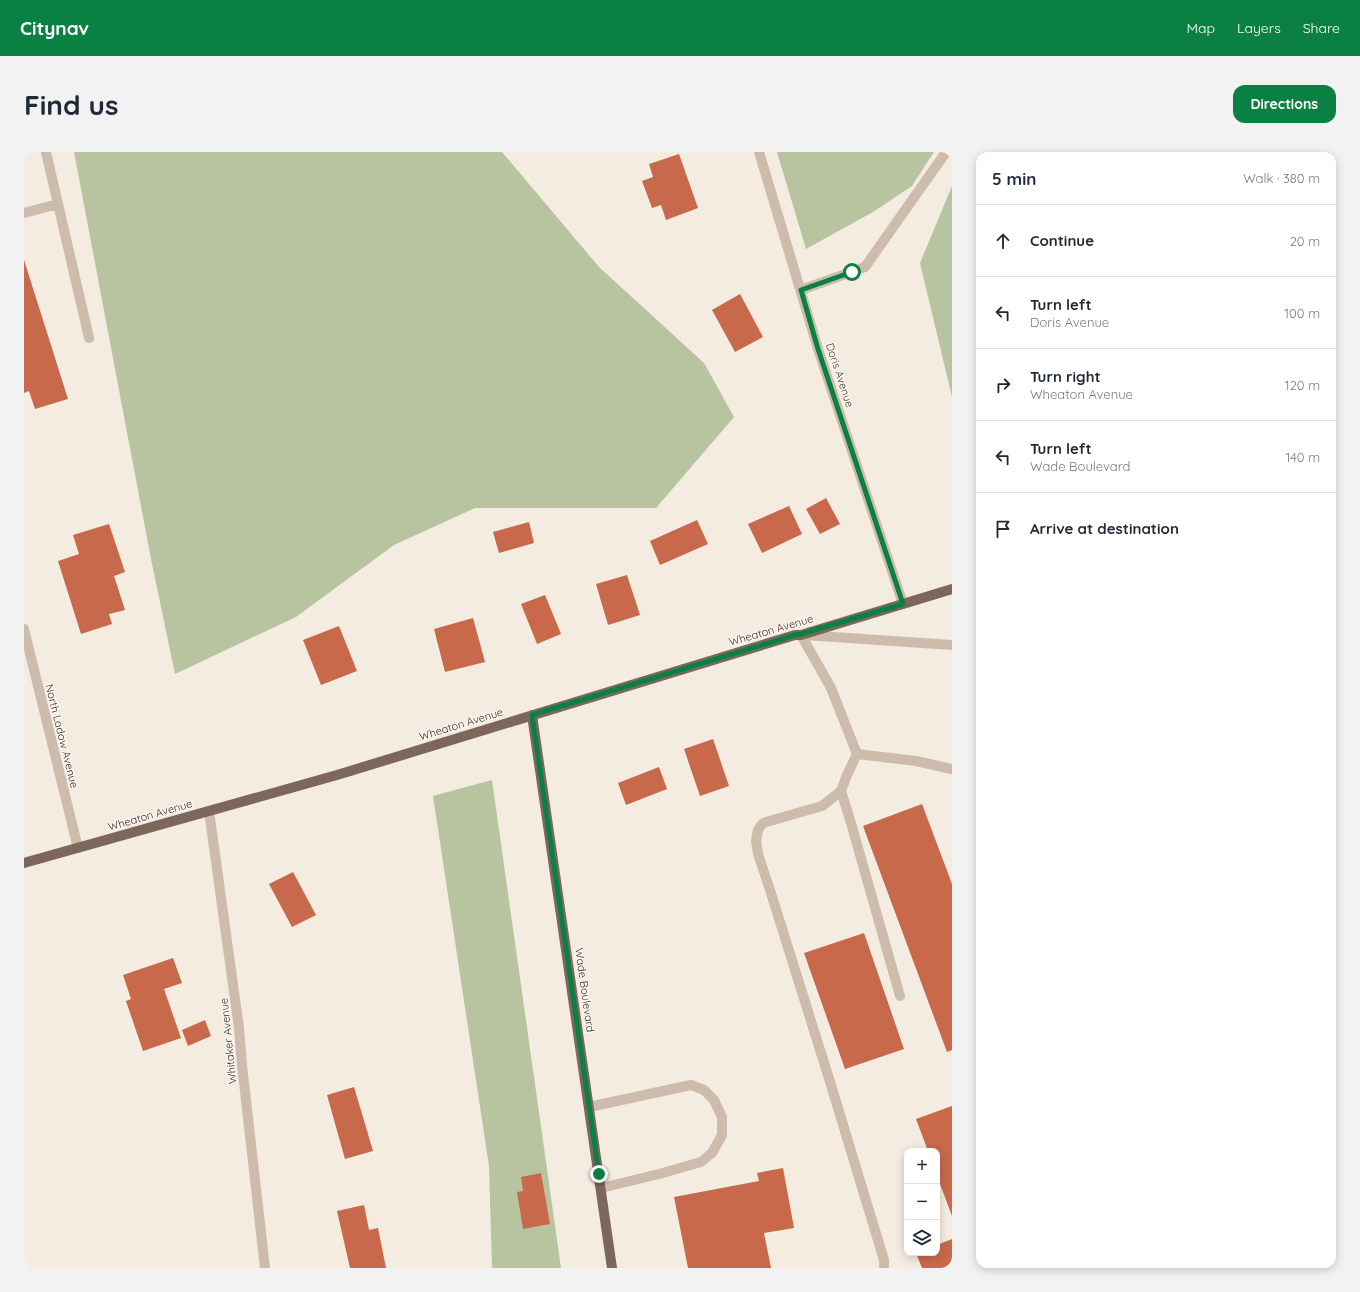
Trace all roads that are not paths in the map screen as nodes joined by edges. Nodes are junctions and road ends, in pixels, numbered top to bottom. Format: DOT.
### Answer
graph roads {
  1 [pos="46,152"];
  2 [pos="759,152"];
  3 [pos="946,152"];
  4 [pos="58,204"];
  5 [pos="24,213"];
  6 [pos="801,290"];
  7 [pos="89,338"];
  8 [pos="952,589"];
  9 [pos="903,604"];
  10 [pos="24,630"];
  11 [pos="801,634"];
  12 [pos="952,645"];
  13 [pos="532,715"];
  14 [pos="857,754"];
  15 [pos="952,769"];
  16 [pos="841,791"];
  17 [pos="209,812"];
  18 [pos="78,848"];
  19 [pos="24,863"];
  20 [pos="900,996"];
  21 [pos="589,1107"];
  22 [pos="601,1188"];
  23 [pos="265,1268"];
  24 [pos="612,1268"];
  25 [pos="884,1268"];
  1 -- 4 [label="street"];
  2 -- 6 [label="street, Doris Avenue"];
  3 -- 6 [label="street"];
  4 -- 5 [label="street"];
  4 -- 7 [label="street"];
  6 -- 9 [label="street, Doris Avenue"];
  8 -- 9 [label="main road, Wheaton Avenue"];
  9 -- 11 [label="main road, Wheaton Avenue"];
  10 -- 18 [label="street, North Ladow Avenue"];
  11 -- 12 [label="street"];
  11 -- 13 [label="main road, Wheaton Avenue"];
  11 -- 14 [label="street"];
  13 -- 17 [label="main road, Wheaton Avenue"];
  13 -- 21 [label="main road, Wade Boulevard"];
  14 -- 15 [label="street"];
  14 -- 16 [label="street"];
  16 -- 20 [label="street"];
  16 -- 25 [label="street"];
  17 -- 18 [label="main road, Wheaton Avenue"];
  17 -- 23 [label="street, Whitaker Avenue"];
  18 -- 19 [label="main road, Wheaton Avenue"];
  21 -- 22 [label="main road, Wade Boulevard"];
  21 -- 22 [label="street"];
  22 -- 24 [label="main road, Wade Boulevard"];
}
